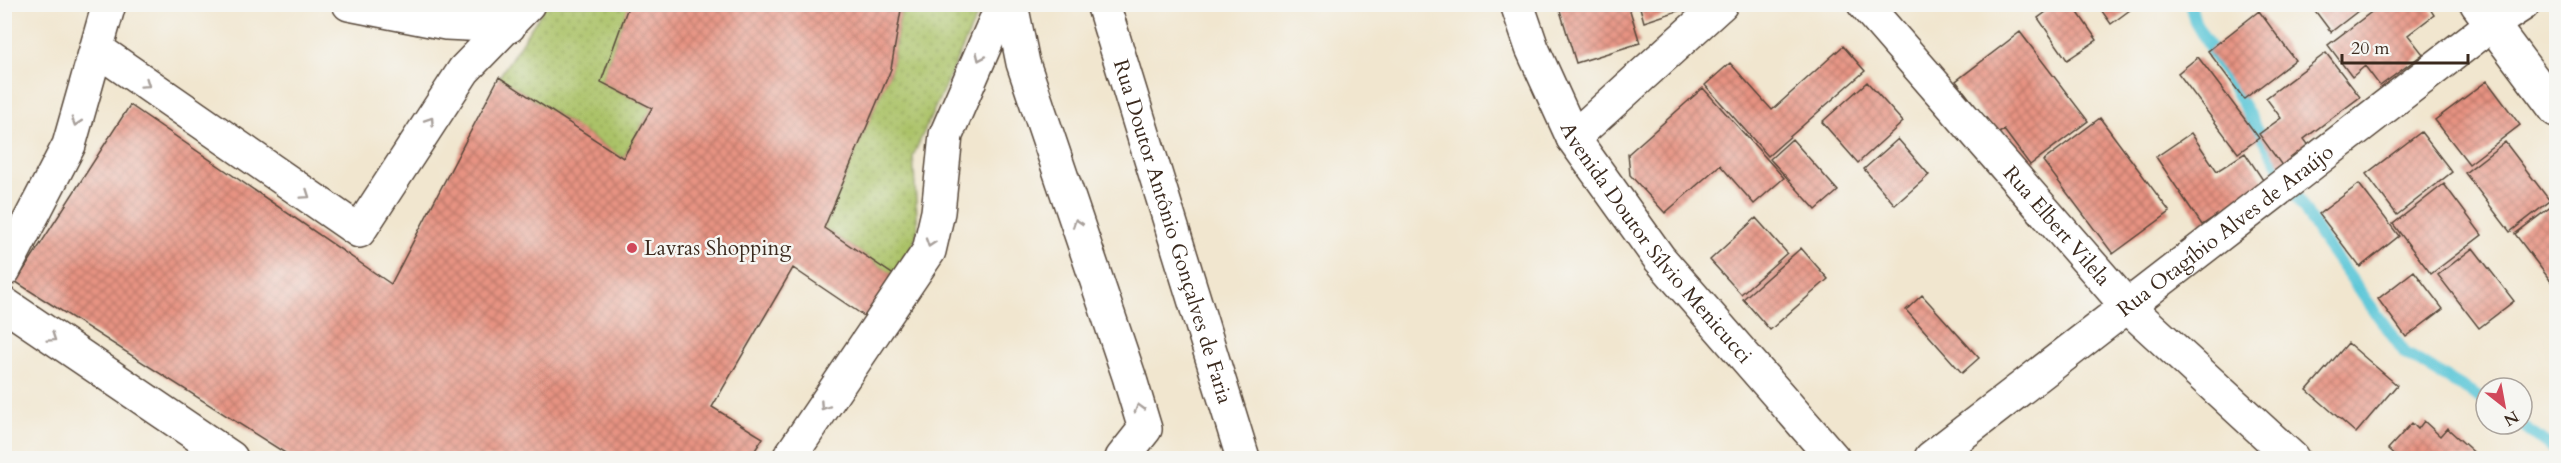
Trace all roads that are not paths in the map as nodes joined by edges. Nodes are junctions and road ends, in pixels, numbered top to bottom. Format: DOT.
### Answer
graph roads {
  1 [pos="109,4"];
  2 [pos="349,4"];
  3 [pos="1009,4"];
  4 [pos="1103,4"];
  5 [pos="1517,4"];
  6 [pos="1721,4"];
  7 [pos="1864,4"];
  8 [pos="2523,4"];
  9 [pos="516,12"];
  10 [pos="2485,14"];
  11 [pos="98,50"];
  12 [pos="2556,110"];
  13 [pos="1573,138"];
  14 [pos="4,270"];
  15 [pos="4,304"];
  16 [pos="2127,306"];
  17 [pos="231,459"];
  18 [pos="789,459"];
  19 [pos="1122,459"];
  20 [pos="1243,459"];
  21 [pos="1833,459"];
  22 [pos="1931,459"];
  23 [pos="2292,459"];
  1 -- 11 [label="street"];
  2 -- 9 [label="street"];
  3 -- 18 [label="street, one-way"];
  19 -- 3 [label="street, one-way"];
  4 -- 20 [label="street, Rua Doutor Antônio Gonçalves de Faria"];
  5 -- 13 [label="street, Avenida Doutor Sílvio Menicucci"];
  6 -- 13 [label="street"];
  7 -- 16 [label="street, Rua Elbert Vilela"];
  8 -- 10 [label="street, Rua Otagíbio Alves de Araújo"];
  11 -- 9 [label="street, one-way"];
  10 -- 12 [label="street"];
  10 -- 16 [label="street, Rua Otagíbio Alves de Araújo"];
  11 -- 14 [label="street, one-way"];
  13 -- 21 [label="street, Avenida Doutor Sílvio Menicucci"];
  15 -- 17 [label="street, one-way"];
  16 -- 22 [label="street, Rua Otagíbio Alves de Araújo"];
  16 -- 23 [label="street, Rua Elbert Vilela"];
}
